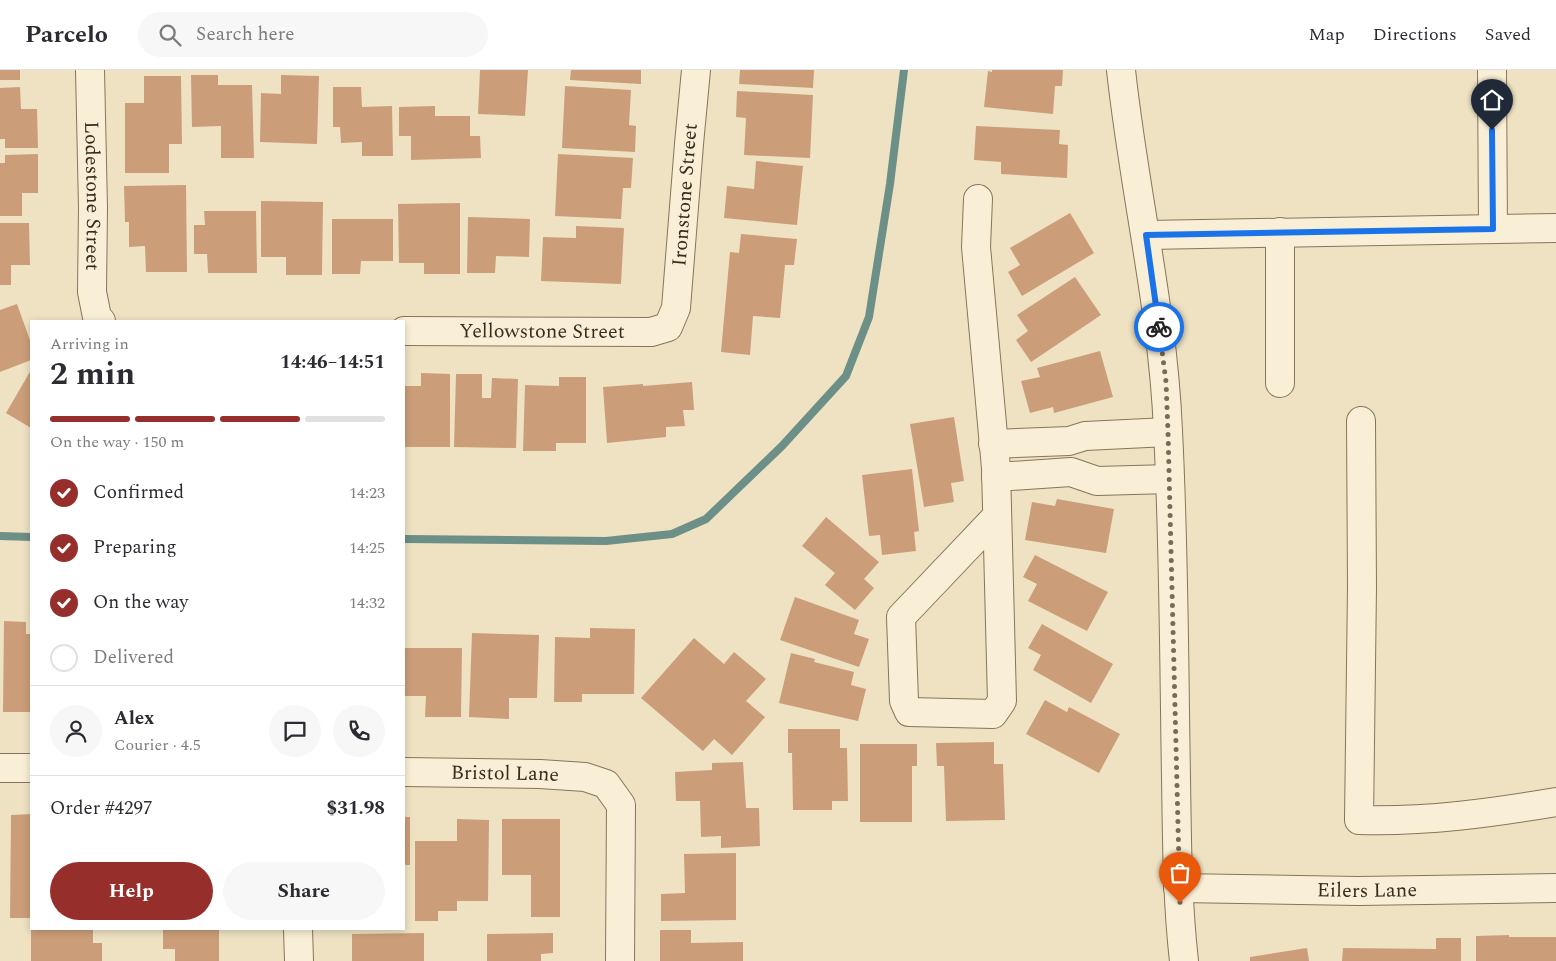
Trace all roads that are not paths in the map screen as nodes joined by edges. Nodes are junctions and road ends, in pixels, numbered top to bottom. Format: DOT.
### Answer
graph roads {
  1 [pos="90,70"];
  2 [pos="696,70"];
  3 [pos="1121,70"];
  4 [pos="1492,70"];
  5 [pos="978,199"];
  6 [pos="1556,228"];
  7 [pos="1493,229"];
  8 [pos="1280,232"];
  9 [pos="1146,235"];
  10 [pos="672,318"];
  11 [pos="100,320"];
  12 [pos="405,331"];
  13 [pos="1280,383"];
  14 [pos="1360,421"];
  15 [pos="1168,432"];
  16 [pos="1069,441"];
  17 [pos="993,444"];
  18 [pos="1071,472"];
  19 [pos="996,477"];
  20 [pos="1170,479"];
  21 [pos="997,516"];
  22 [pos="0,768"];
  23 [pos="30,768"];
  24 [pos="405,772"];
  25 [pos="1556,802"];
  26 [pos="1178,888"];
  27 [pos="1556,888"];
  28 [pos="298,930"];
  29 [pos="299,961"];
  30 [pos="620,961"];
  31 [pos="1184,961"];
  1 -- 11 [label="street, Lodestone Street"];
  2 -- 10 [label="street, Ironstone Street"];
  3 -- 9 [label="street"];
  4 -- 7 [label="street"];
  5 -- 17 [label="street"];
  6 -- 7 [label="street"];
  7 -- 8 [label="street"];
  8 -- 9 [label="street"];
  8 -- 13 [label="street"];
  9 -- 15 [label="street"];
  10 -- 12 [label="street, Yellowstone Street"];
  14 -- 25 [label="street"];
  15 -- 16 [label="street"];
  15 -- 20 [label="street"];
  16 -- 17 [label="street"];
  16 -- 18 [label="street"];
  17 -- 19 [label="street"];
  18 -- 19 [label="street"];
  18 -- 20 [label="street"];
  19 -- 21 [label="street"];
  20 -- 26 [label="street"];
  21 -- 21 [label="street"];
  22 -- 23 [label="street"];
  24 -- 30 [label="street, Bristol Lane"];
  26 -- 27 [label="street, Eilers Lane"];
  26 -- 31 [label="street"];
  28 -- 29 [label="street"];
}
